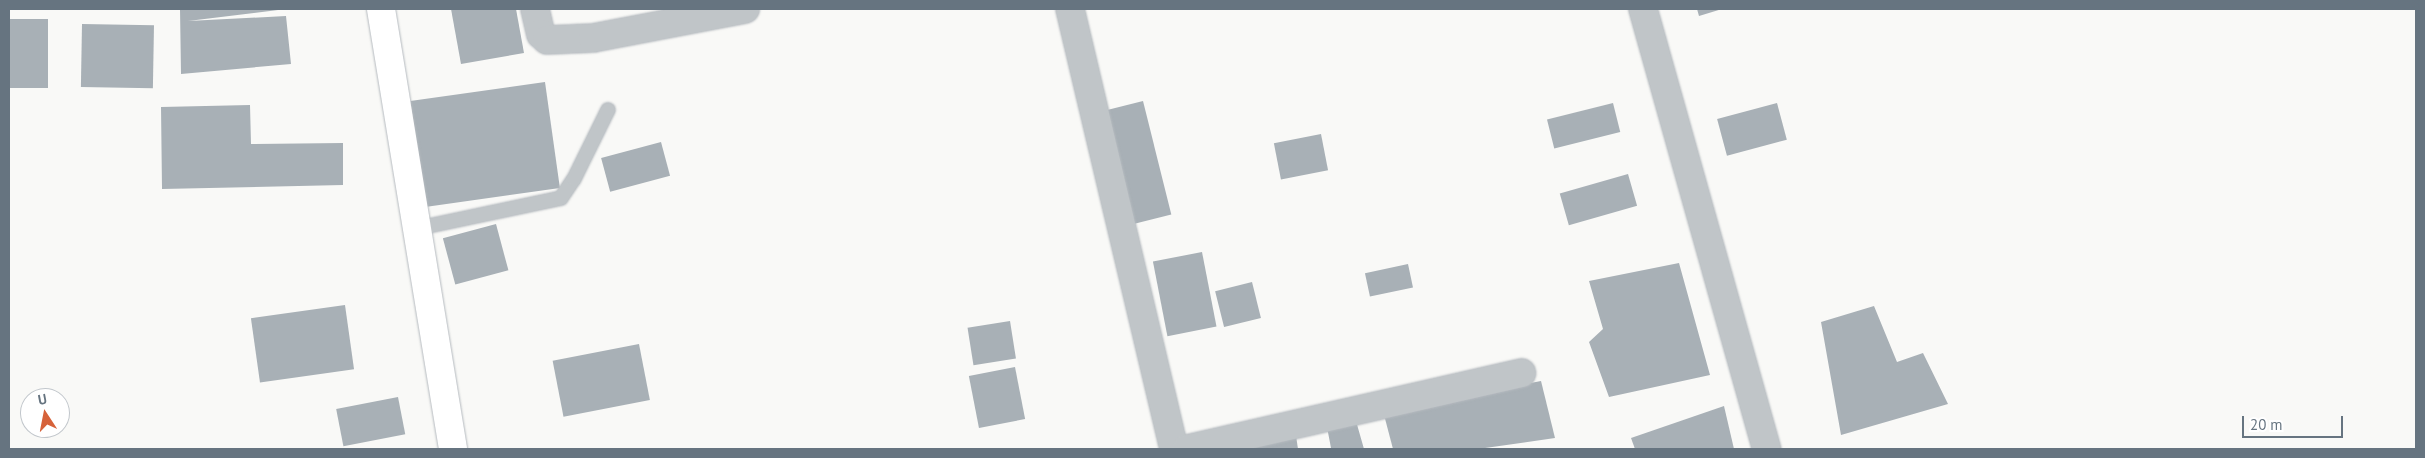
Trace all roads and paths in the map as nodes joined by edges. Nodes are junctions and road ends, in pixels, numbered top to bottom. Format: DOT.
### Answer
graph roads {
  1 [pos="381,9"];
  2 [pos="535,9"];
  3 [pos="745,9"];
  4 [pos="1070,9"];
  5 [pos="1643,9"];
  6 [pos="608,110"];
  7 [pos="419,228"];
  8 [pos="1521,373"];
  9 [pos="453,449"];
  10 [pos="1174,449"];
  11 [pos="1186,449"];
  12 [pos="1767,449"];
  1 -- 7 [label="street"];
  2 -- 3 [label="street"];
  4 -- 10 [label="street"];
  5 -- 12 [label="street"];
  6 -- 7 [label="lane"];
  7 -- 9 [label="street"];
  8 -- 11 [label="street"];
}
